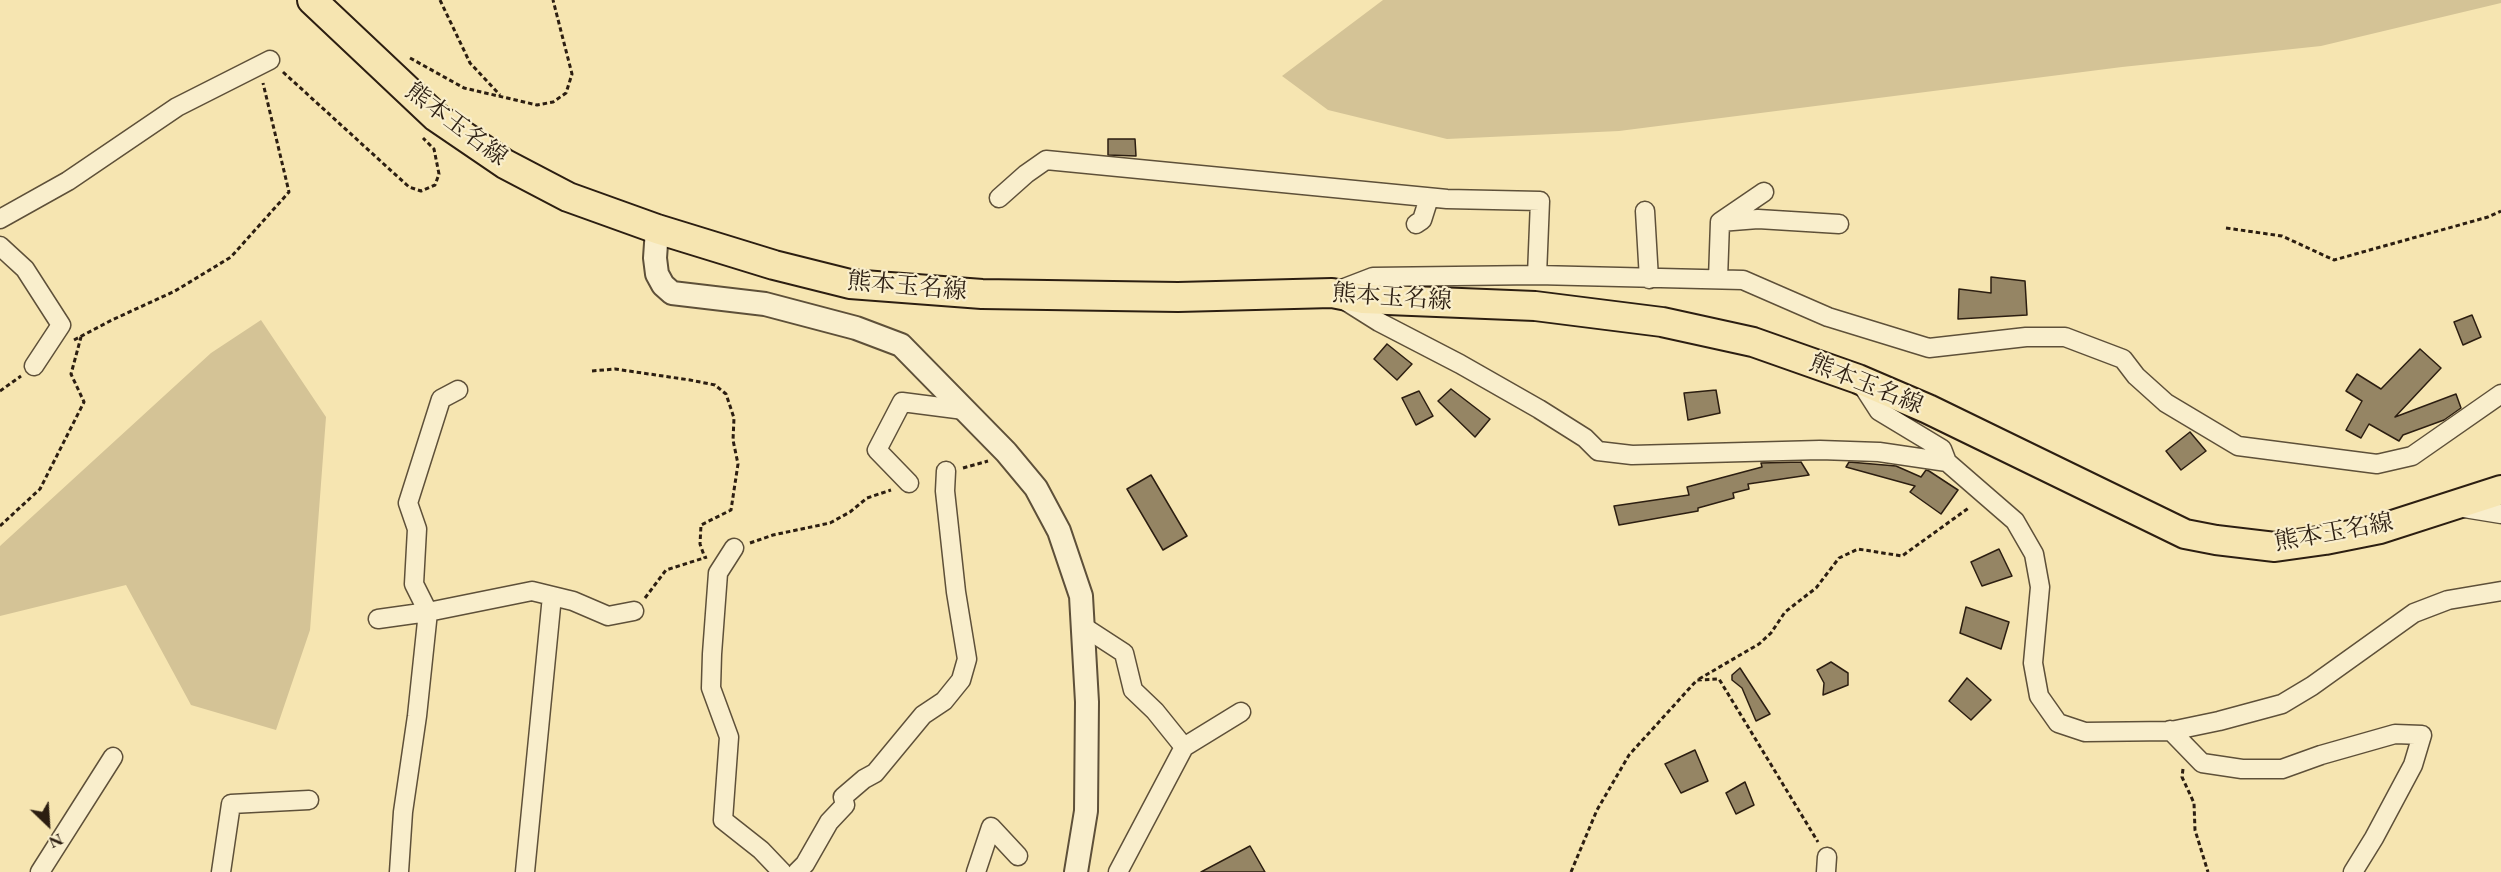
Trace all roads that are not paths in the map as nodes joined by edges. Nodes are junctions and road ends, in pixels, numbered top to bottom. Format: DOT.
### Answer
graph roads {
  1 [pos="312,0"];
  2 [pos="270,60"];
  3 [pos="1764,192"];
  4 [pos="999,198"];
  5 [pos="1429,198"];
  6 [pos="1645,211"];
  7 [pos="0,219"];
  8 [pos="1720,222"];
  9 [pos="1416,224"];
  10 [pos="1839,224"];
  11 [pos="657,229"];
  12 [pos="0,246"];
  13 [pos="1538,275"];
  14 [pos="1649,279"];
  15 [pos="1718,279"];
  16 [pos="1332,293"];
  17 [pos="34,366"];
  18 [pos="1858,379"];
  19 [pos="458,390"];
  20 [pos="2501,394"];
  21 [pos="964,410"];
  22 [pos="1947,462"];
  23 [pos="946,471"];
  24 [pos="909,483"];
  25 [pos="2501,490"];
  26 [pos="2451,505"];
  27 [pos="2501,514"];
  28 [pos="734,548"];
  29 [pos="2501,591"];
  30 [pos="552,596"];
  31 [pos="428,612"];
  32 [pos="634,612"];
  33 [pos="378,619"];
  34 [pos="1084,627"];
  35 [pos="1241,712"];
  36 [pos="2170,730"];
  37 [pos="1184,747"];
  38 [pos="113,757"];
  39 [pos="309,800"];
  40 [pos="1018,856"];
  41 [pos="40,872"];
  42 [pos="221,872"];
  43 [pos="399,872"];
  44 [pos="525,872"];
  45 [pos="782,872"];
  46 [pos="798,872"];
  47 [pos="976,872"];
  48 [pos="1076,872"];
  49 [pos="1118,872"];
  50 [pos="2353,872"];
  1 -- 11 [label="main road, 熊本玉名線"];
  2 -- 7 [label="street"];
  3 -- 8 [label="street"];
  4 -- 5 [label="street"];
  5 -- 9 [label="street"];
  5 -- 13 [label="street"];
  6 -- 14 [label="street"];
  8 -- 10 [label="street"];
  8 -- 15 [label="street"];
  11 -- 16 [label="main road, 熊本玉名線"];
  11 -- 21 [label="street"];
  12 -- 17 [label="street"];
  13 -- 14 [label="street"];
  13 -- 16 [label="street"];
  14 -- 15 [label="street"];
  15 -- 20 [label="street"];
  16 -- 18 [label="main road, 熊本玉名線"];
  16 -- 22 [label="street"];
  18 -- 22 [label="street"];
  18 -- 26 [label="main road, 熊本玉名線"];
  19 -- 31 [label="street"];
  21 -- 24 [label="street"];
  21 -- 34 [label="street"];
  22 -- 36 [label="street"];
  23 -- 46 [label="street"];
  25 -- 26 [label="main road, 熊本玉名線"];
  26 -- 27 [label="street"];
  28 -- 45 [label="street"];
  29 -- 36 [label="street"];
  30 -- 31 [label="street"];
  30 -- 32 [label="street"];
  30 -- 44 [label="street"];
  31 -- 33 [label="street"];
  31 -- 43 [label="street"];
  34 -- 37 [label="street"];
  34 -- 48 [label="street"];
  35 -- 37 [label="street"];
  36 -- 50 [label="street"];
  37 -- 49 [label="street"];
  38 -- 41 [label="street"];
  39 -- 42 [label="street"];
  40 -- 47 [label="street"];
}
